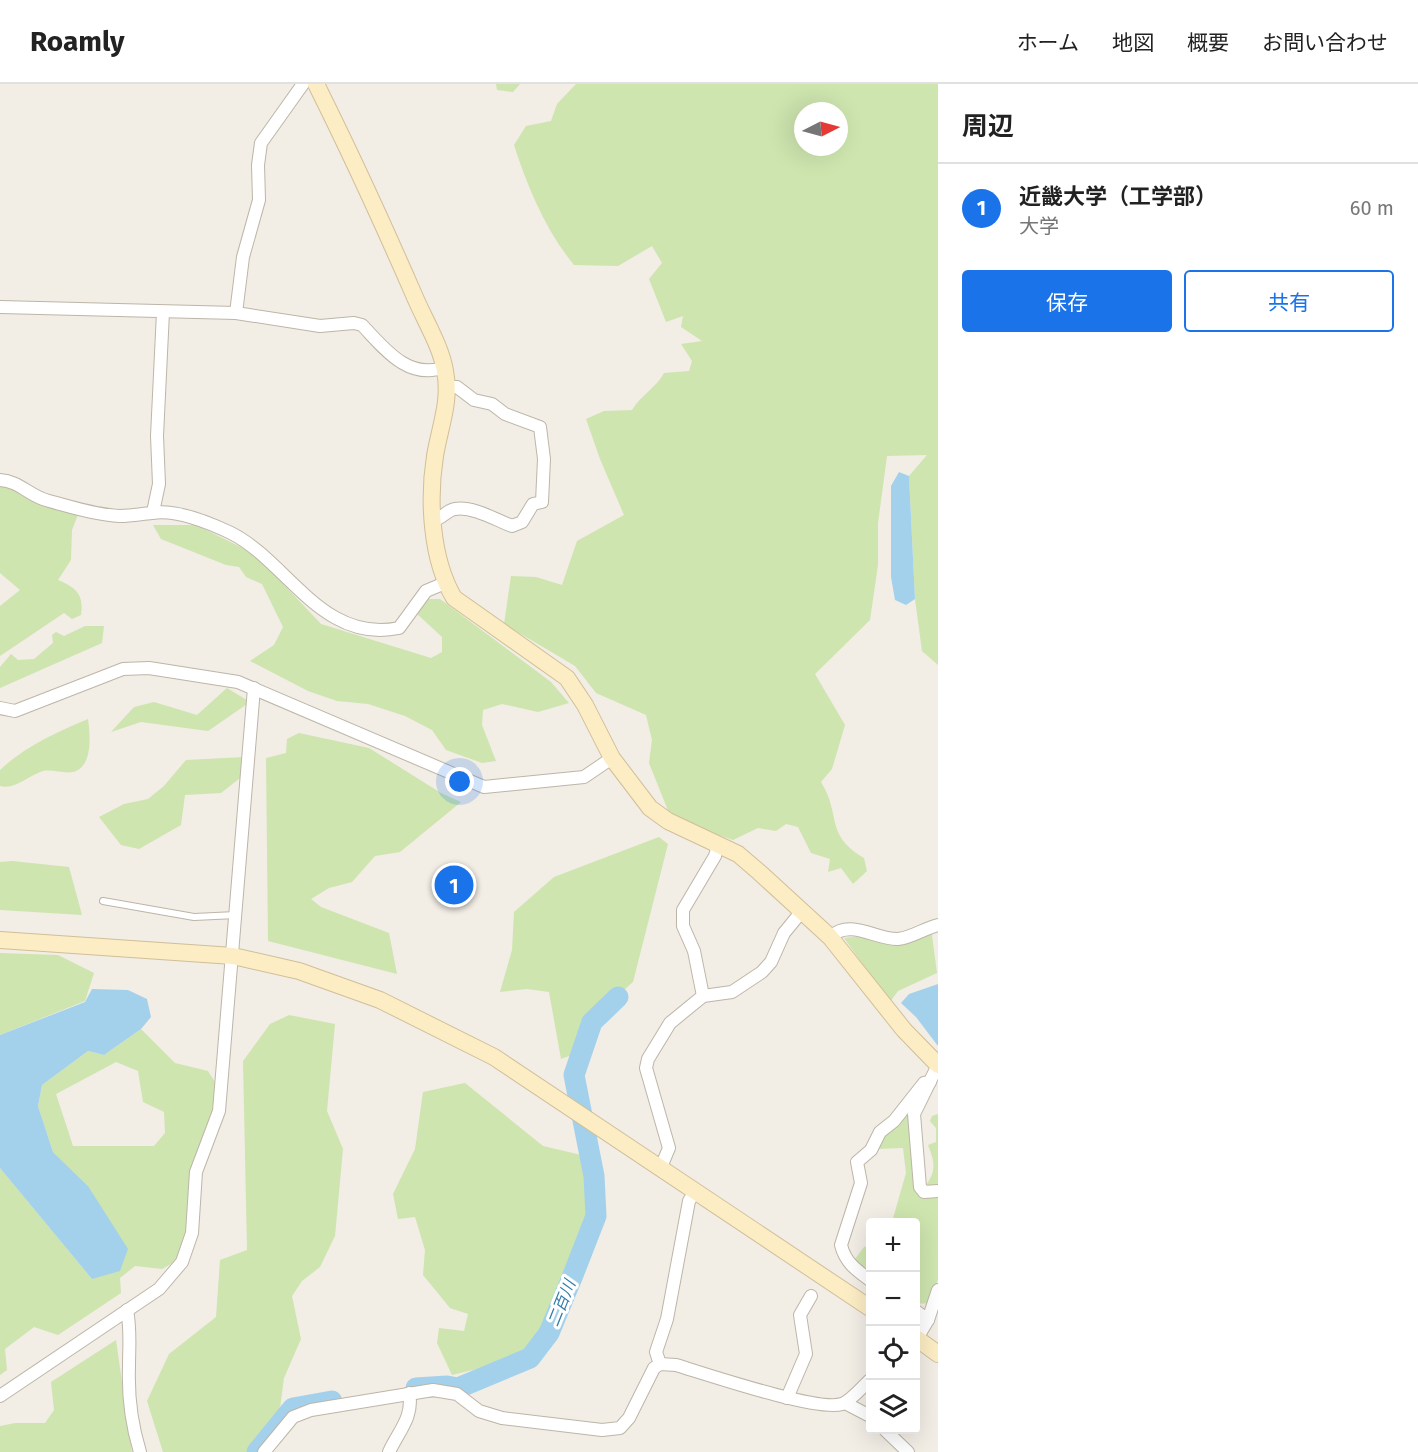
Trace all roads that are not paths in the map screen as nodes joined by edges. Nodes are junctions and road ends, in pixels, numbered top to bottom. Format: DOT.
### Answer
graph roads {
  1 [pos="303,84"];
  2 [pos="316,84"];
  3 [pos="0,307"];
  4 [pos="163,312"];
  5 [pos="236,313"];
  6 [pos="445,367"];
  7 [pos="448,387"];
  8 [pos="0,480"];
  9 [pos="153,512"];
  10 [pos="434,520"];
  11 [pos="445,583"];
  12 [pos="254,688"];
  13 [pos="0,708"];
  14 [pos="612,758"];
  15 [pos="718,845"];
  16 [pos="103,901"];
  17 [pos="802,911"];
  18 [pos="236,915"];
  19 [pos="938,925"];
  20 [pos="830,937"];
  21 [pos="0,940"];
  22 [pos="233,956"];
  23 [pos="703,996"];
  24 [pos="938,1065"];
  25 [pos="930,1082"];
  26 [pos="661,1167"];
  27 [pos="696,1190"];
  28 [pos="938,1191"];
  29 [pos="866,1277"];
  30 [pos="938,1290"];
  31 [pos="811,1296"];
  32 [pos="866,1305"];
  33 [pos="127,1310"];
  34 [pos="920,1314"];
  35 [pos="928,1320"];
  36 [pos="920,1333"];
  37 [pos="920,1342"];
  38 [pos="938,1354"];
  39 [pos="660,1364"];
  40 [pos="866,1384"];
  41 [pos="409,1394"];
  42 [pos="0,1396"];
  43 [pos="787,1398"];
  44 [pos="845,1403"];
  45 [pos="866,1414"];
  46 [pos="889,1434"];
  47 [pos="140,1452"];
  48 [pos="264,1452"];
  49 [pos="389,1452"];
  50 [pos="908,1452"];
  1 -- 5 [label="street"];
  2 -- 6 [label="street"];
  3 -- 4 [label="street"];
  4 -- 5 [label="street"];
  4 -- 9 [label="street"];
  5 -- 6 [label="street"];
  6 -- 7 [label="street"];
  7 -- 10 [label="street"];
  7 -- 10 [label="street"];
  8 -- 9 [label="street"];
  9 -- 11 [label="street"];
  10 -- 11 [label="street"];
  11 -- 14 [label="street"];
  12 -- 13 [label="street"];
  12 -- 14 [label="street"];
  12 -- 18 [label="street"];
  14 -- 15 [label="street"];
  15 -- 17 [label="street"];
  15 -- 23 [label="street"];
  16 -- 18 [label="lane"];
  17 -- 20 [label="street"];
  17 -- 23 [label="street"];
  18 -- 22 [label="street"];
  19 -- 20 [label="street"];
  20 -- 24 [label="street"];
  21 -- 22 [label="street"];
  22 -- 26 [label="street"];
  22 -- 33 [label="street"];
  23 -- 26 [label="street"];
  24 -- 25 [label="street"];
  25 -- 28 [label="street"];
  25 -- 29 [label="street"];
  26 -- 27 [label="street"];
  27 -- 32 [label="street"];
  27 -- 39 [label="street"];
  30 -- 35 [label="street"];
  31 -- 43 [label="street"];
  33 -- 42 [label="street"];
  33 -- 47 [label="street"];
  34 -- 35 [label="street"];
  35 -- 36 [label="street"];
  37 -- 38 [label="street"];
  39 -- 41 [label="street"];
  39 -- 43 [label="street"];
  40 -- 44 [label="street"];
  41 -- 48 [label="street"];
  41 -- 49 [label="street"];
  43 -- 44 [label="street"];
  44 -- 45 [label="street"];
  46 -- 50 [label="street"];
}
